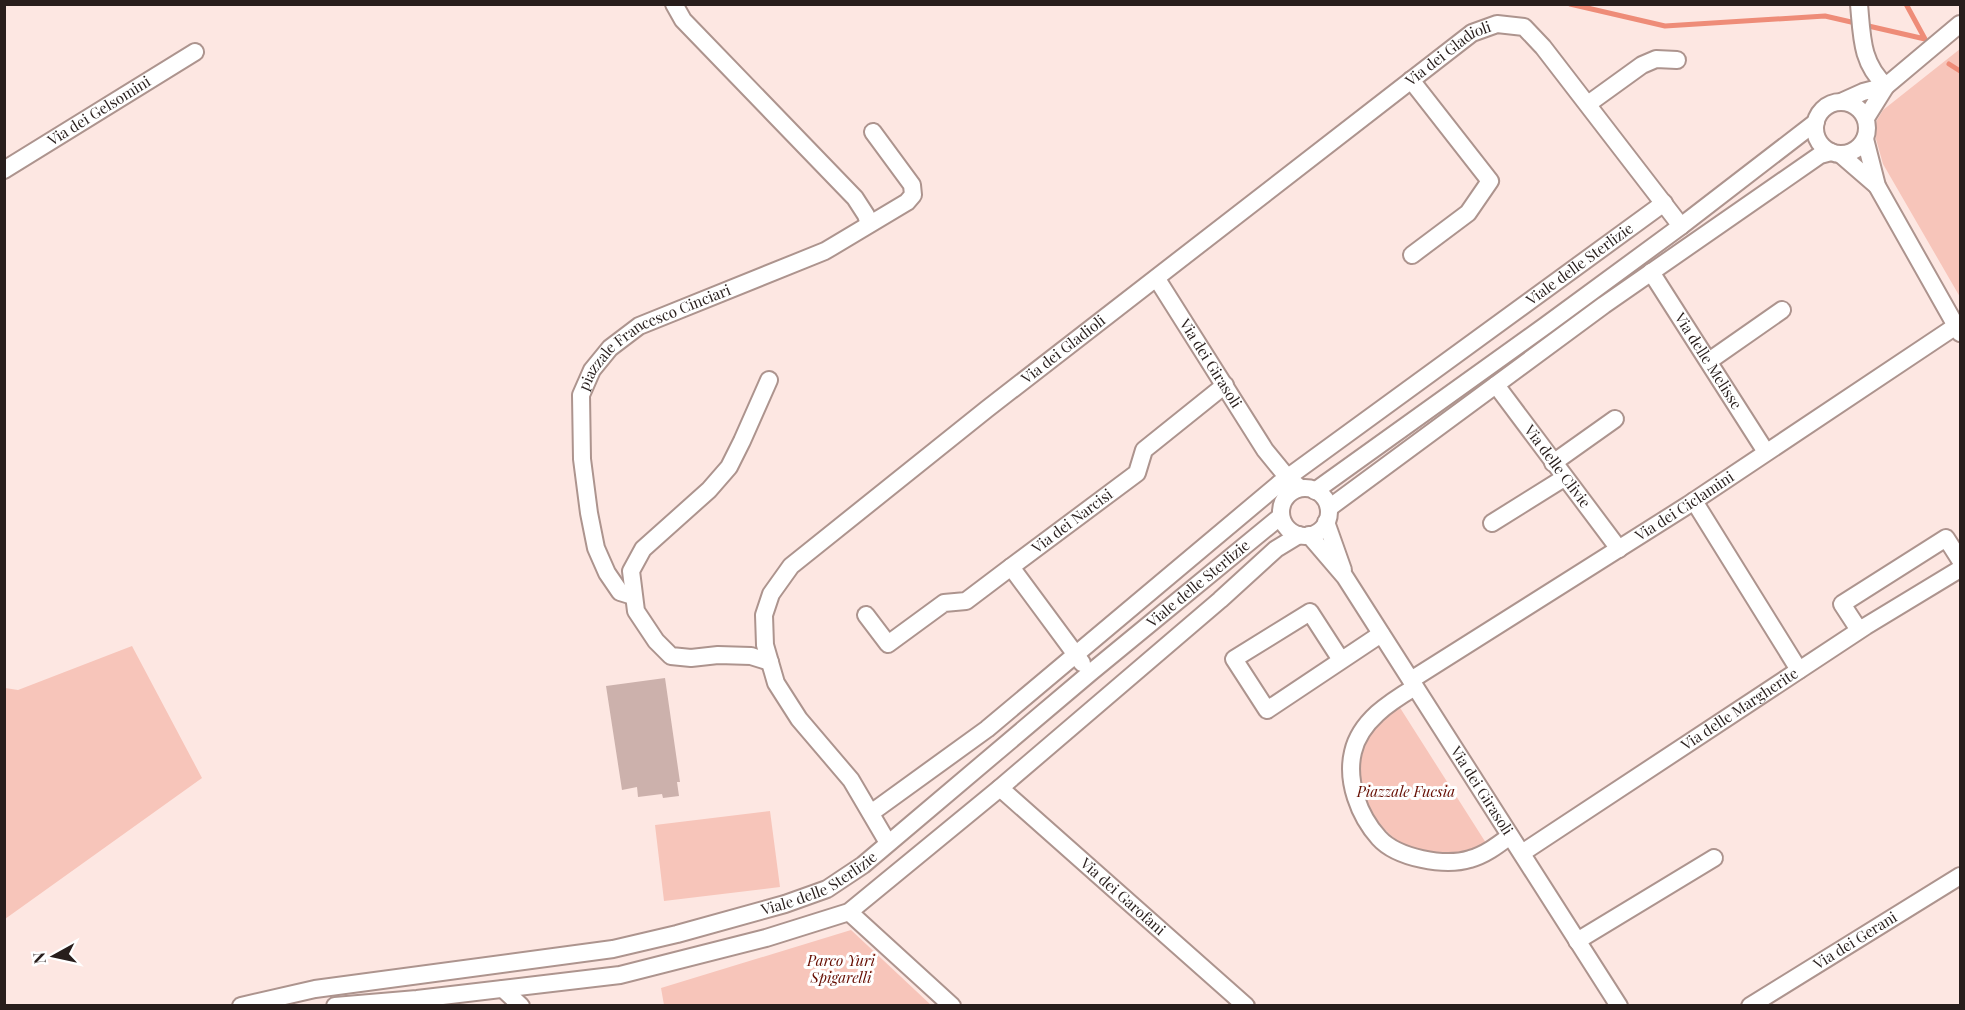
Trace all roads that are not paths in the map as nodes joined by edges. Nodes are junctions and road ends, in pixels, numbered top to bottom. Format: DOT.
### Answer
graph roads {
  1 [pos="674,4"];
  2 [pos="1859,4"];
  3 [pos="1960,24"];
  4 [pos="195,52"];
  5 [pos="1677,60"];
  6 [pos="1411,80"];
  7 [pos="1886,86"];
  8 [pos="1843,101"];
  9 [pos="1588,104"];
  10 [pos="1866,118"];
  11 [pos="1816,122"];
  12 [pos="873,132"];
  13 [pos="1865,139"];
  14 [pos="1836,153"];
  15 [pos="4,170"];
  16 [pos="1878,186"];
  17 [pos="1664,203"];
  18 [pos="869,224"];
  19 [pos="1681,226"];
  20 [pos="1412,255"];
  21 [pos="1651,272"];
  22 [pos="1157,279"];
  23 [pos="1782,310"];
  24 [pos="1958,330"];
  25 [pos="1709,361"];
  26 [pos="769,380"];
  27 [pos="1225,385"];
  28 [pos="1496,385"];
  29 [pos="1616,420"];
  30 [pos="1766,452"];
  31 [pos="1553,463"];
  32 [pos="1564,478"];
  33 [pos="1294,488"];
  34 [pos="1694,501"];
  35 [pos="1327,515"];
  36 [pos="1281,516"];
  37 [pos="1492,523"];
  38 [pos="1304,535"];
  39 [pos="1619,549"];
  40 [pos="1960,560"];
  41 [pos="1011,567"];
  42 [pos="1960,569"];
  43 [pos="1345,577"];
  44 [pos="633,596"];
  45 [pos="866,615"];
  46 [pos="1859,630"];
  47 [pos="1381,634"];
  48 [pos="1075,654"];
  49 [pos="1341,660"];
  50 [pos="770,662"];
  51 [pos="1799,670"];
  52 [pos="1090,673"];
  53 [pos="1413,683"];
  54 [pos="1000,788"];
  55 [pos="871,813"];
  56 [pos="1510,836"];
  57 [pos="888,843"];
  58 [pos="1522,854"];
  59 [pos="1714,858"];
  60 [pos="1960,876"];
  61 [pos="849,912"];
  62 [pos="1577,941"];
  63 [pos="503,989"];
  64 [pos="242,1005"];
  65 [pos="335,1005"];
  66 [pos="521,1005"];
  67 [pos="952,1005"];
  68 [pos="1246,1005"];
  69 [pos="1619,1005"];
  70 [pos="1750,1005"];
  1 -- 18 [label="street"];
  2 -- 7 [label="street"];
  3 -- 7 [label="street"];
  4 -- 15 [label="street, Via dei Gelsomini"];
  5 -- 9 [label="street"];
  6 -- 9 [label="street, Via dei Gladioli"];
  6 -- 20 [label="street"];
  6 -- 22 [label="street, Via dei Gladioli"];
  7 -- 8 [label="street"];
  7 -- 10 [label="street"];
  8 -- 10 [label="street"];
  8 -- 11 [label="street"];
  9 -- 17 [label="street, Via dei Gladioli"];
  10 -- 13 [label="street"];
  11 -- 14 [label="street"];
  11 -- 19 [label="street, Viale delle Sterlizie"];
  12 -- 18 [label="street, piazzale Francesco Cinciari"];
  13 -- 14 [label="street"];
  13 -- 16 [label="street"];
  14 -- 16 [label="street"];
  14 -- 21 [label="street"];
  16 -- 24 [label="street"];
  17 -- 19 [label="street, Via dei Gladioli"];
  17 -- 33 [label="street, Viale delle Sterlizie"];
  18 -- 44 [label="street, piazzale Francesco Cinciari"];
  19 -- 33 [label="street, Viale delle Sterlizie"];
  21 -- 25 [label="street, Via delle Melisse"];
  21 -- 28 [label="street"];
  22 -- 27 [label="street, Via dei Girasoli"];
  22 -- 50 [label="street, Via dei Gladioli"];
  23 -- 25 [label="street"];
  24 -- 30 [label="street, Via dei Ciclamini"];
  25 -- 30 [label="street, Via delle Melisse"];
  26 -- 44 [label="street, piazzale Francesco Cinciari"];
  27 -- 33 [label="street, Via dei Girasoli"];
  27 -- 41 [label="street, Via dei Narcisi"];
  28 -- 31 [label="street, Via delle Clivie"];
  28 -- 35 [label="street"];
  29 -- 31 [label="street"];
  30 -- 34 [label="street, Via dei Ciclamini"];
  31 -- 32 [label="street, Via delle Clivie"];
  32 -- 37 [label="street"];
  32 -- 39 [label="street, Via delle Clivie"];
  33 -- 35 [label="street"];
  33 -- 36 [label="street"];
  33 -- 48 [label="street, Viale delle Sterlizie"];
  34 -- 39 [label="street, Via dei Ciclamini"];
  34 -- 51 [label="street"];
  35 -- 38 [label="street"];
  35 -- 43 [label="street, Via dei Girasoli"];
  36 -- 38 [label="street"];
  36 -- 52 [label="street, Viale delle Sterlizie"];
  38 -- 43 [label="street, Via dei Girasoli"];
  38 -- 54 [label="street, Viale delle Sterlizie"];
  39 -- 53 [label="street, Via dei Ciclamini"];
  40 -- 46 [label="street"];
  41 -- 45 [label="street, Via dei Narcisi"];
  41 -- 48 [label="street"];
  42 -- 46 [label="street, Via delle Margherite"];
  43 -- 47 [label="street, Via dei Girasoli"];
  44 -- 50 [label="street, piazzale Francesco Cinciari"];
  46 -- 51 [label="street, Via delle Margherite"];
  47 -- 49 [label="street"];
  47 -- 53 [label="street, Via dei Girasoli"];
  48 -- 52 [label="street"];
  48 -- 55 [label="street, Viale delle Sterlizie"];
  49 -- 49 [label="street"];
  50 -- 55 [label="street, Via dei Gladioli"];
  51 -- 58 [label="street, Via delle Margherite"];
  52 -- 57 [label="street, Viale delle Sterlizie"];
  53 -- 56 [label="street, Via dei Girasoli"];
  53 -- 56 [label="street"];
  54 -- 61 [label="street, Viale delle Sterlizie"];
  54 -- 68 [label="street, Via dei Garofani"];
  55 -- 57 [label="street, Via dei Gladioli"];
  56 -- 58 [label="street, Via dei Girasoli"];
  57 -- 64 [label="street, Viale delle Sterlizie"];
  58 -- 62 [label="street, Via dei Girasoli"];
  59 -- 62 [label="street"];
  60 -- 70 [label="street, Via dei Gerani"];
  61 -- 63 [label="street, Viale delle Sterlizie"];
  61 -- 67 [label="street"];
  62 -- 69 [label="street, Via dei Girasoli"];
  63 -- 65 [label="street, Viale delle Sterlizie"];
  63 -- 66 [label="street"];
}
